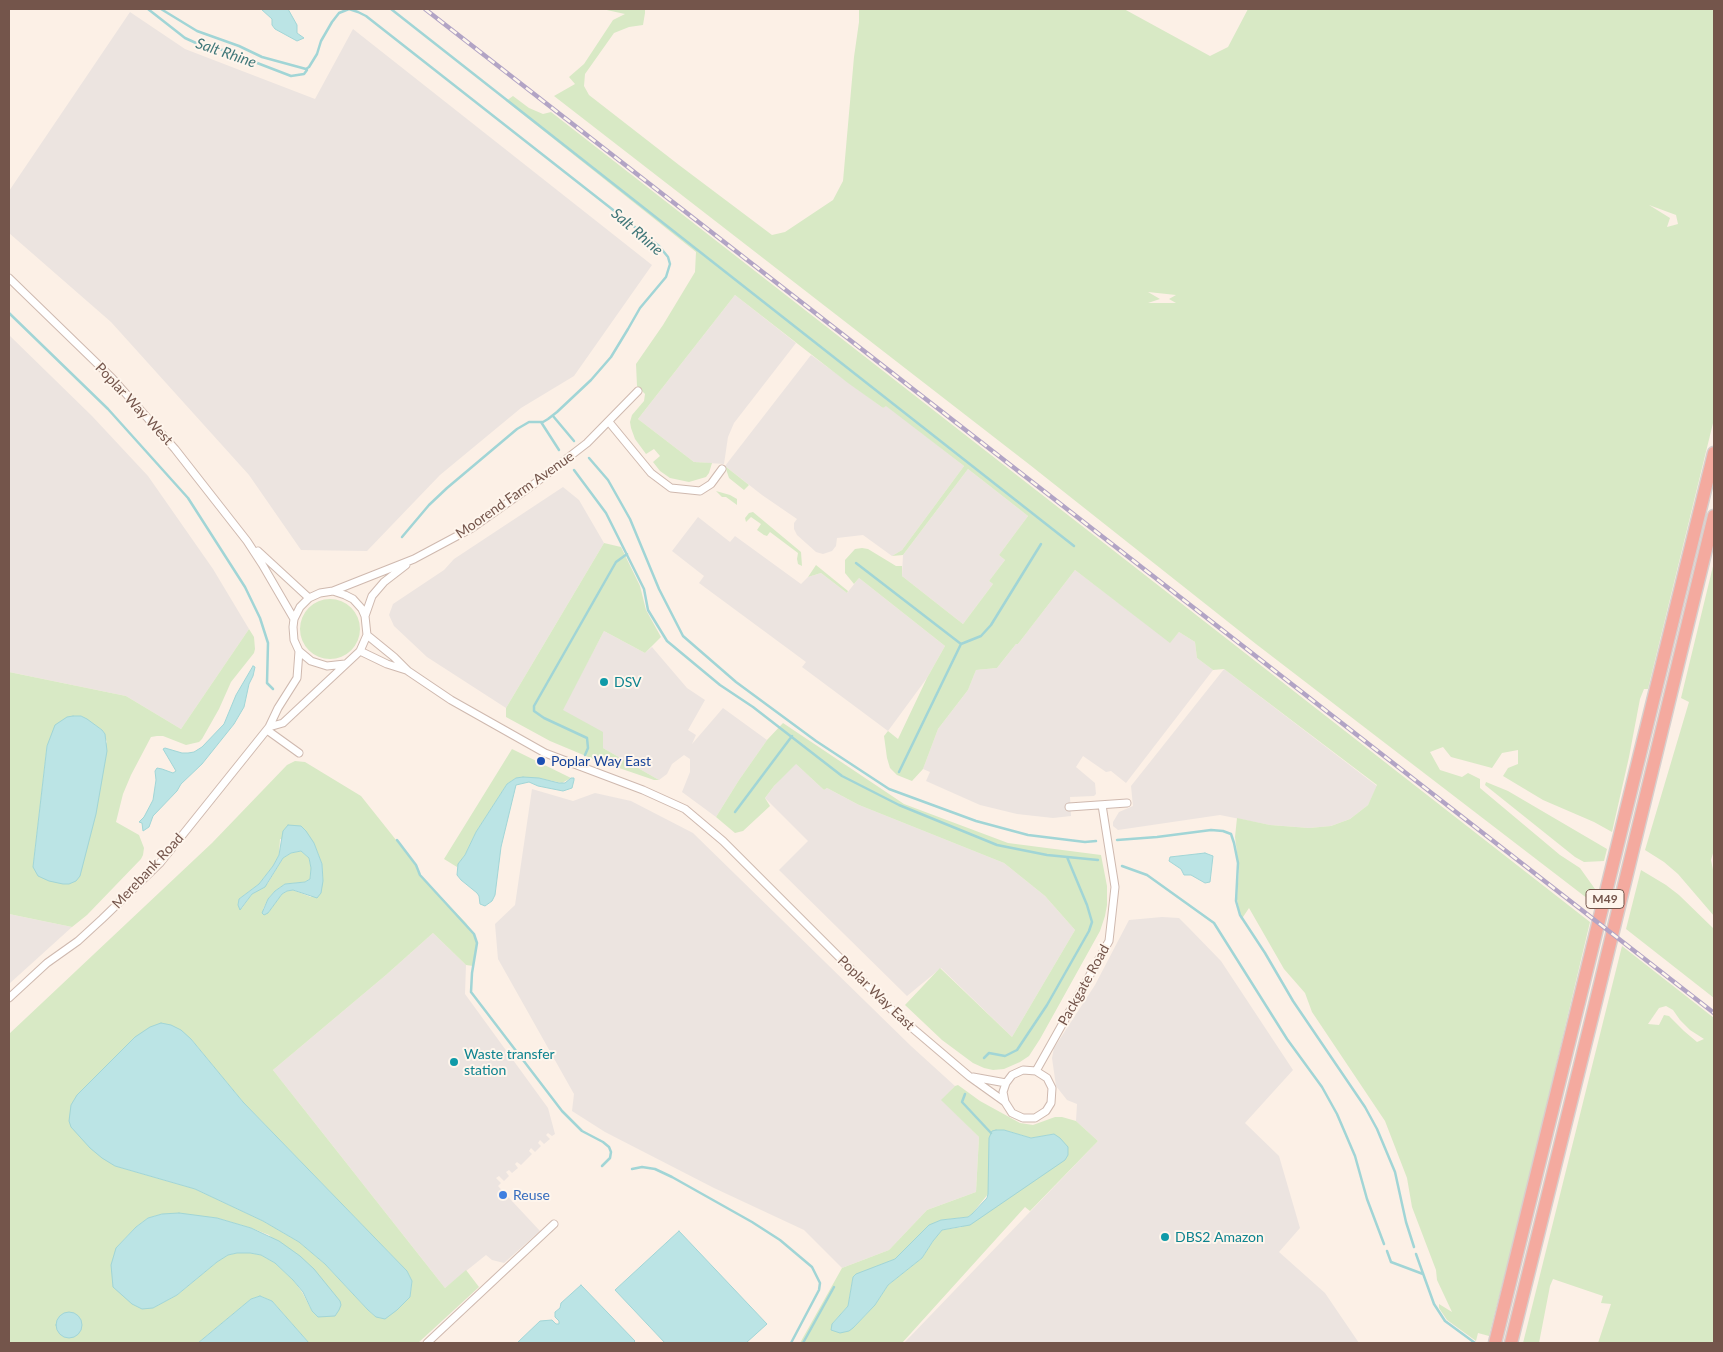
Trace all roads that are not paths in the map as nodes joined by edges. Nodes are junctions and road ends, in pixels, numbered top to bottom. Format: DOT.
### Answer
graph roads {
  1 [pos="9,278"];
  2 [pos="638,391"];
  3 [pos="609,422"];
  4 [pos="1714,453"];
  5 [pos="722,469"];
  6 [pos="1714,516"];
  7 [pos="247,541"];
  8 [pos="414,559"];
  9 [pos="332,592"];
  10 [pos="309,598"];
  11 [pos="365,616"];
  12 [pos="294,619"];
  13 [pos="367,636"];
  14 [pos="299,651"];
  15 [pos="360,651"];
  16 [pos="345,664"];
  17 [pos="408,671"];
  18 [pos="268,728"];
  19 [pos="299,754"];
  20 [pos="1127,803"];
  21 [pos="1102,805"];
  22 [pos="1069,807"];
  23 [pos="9,998"];
  24 [pos="1036,1070"];
  25 [pos="970,1077"];
  26 [pos="1006,1084"];
  27 [pos="1005,1102"];
  28 [pos="554,1224"];
  29 [pos="427,1343"];
  30 [pos="1495,1343"];
  31 [pos="1511,1343"];
  1 -- 7 [label="street, Poplar Way West"];
  2 -- 3 [label="street, Moorend Farm Avenue"];
  3 -- 5 [label="street"];
  3 -- 8 [label="street, Moorend Farm Avenue"];
  4 -- 30 [label="highway, M49"];
  6 -- 31 [label="highway, M49"];
  7 -- 10 [label="street, Poplar Way West"];
  7 -- 12 [label="street, Poplar Way West"];
  8 -- 9 [label="street, Moorend Farm Avenue"];
  8 -- 11 [label="street, Moorend Farm Avenue"];
  9 -- 10 [label="street"];
  9 -- 11 [label="street"];
  10 -- 12 [label="street"];
  11 -- 13 [label="street"];
  12 -- 14 [label="street"];
  13 -- 15 [label="street"];
  13 -- 17 [label="street, Poplar Way East"];
  14 -- 16 [label="street"];
  14 -- 18 [label="street, Merebank Road"];
  15 -- 16 [label="street"];
  15 -- 17 [label="street, Poplar Way East"];
  16 -- 18 [label="street, Merebank Road"];
  17 -- 25 [label="street, Poplar Way East"];
  18 -- 19 [label="street"];
  18 -- 23 [label="street, Merebank Road"];
  20 -- 21 [label="street"];
  21 -- 22 [label="street"];
  21 -- 24 [label="street, Packgate Road"];
  24 -- 26 [label="street"];
  24 -- 27 [label="street, Poplar Way East"];
  25 -- 26 [label="street, Poplar Way East"];
  25 -- 27 [label="street, Poplar Way East"];
  26 -- 27 [label="street"];
  28 -- 29 [label="street"];
}
